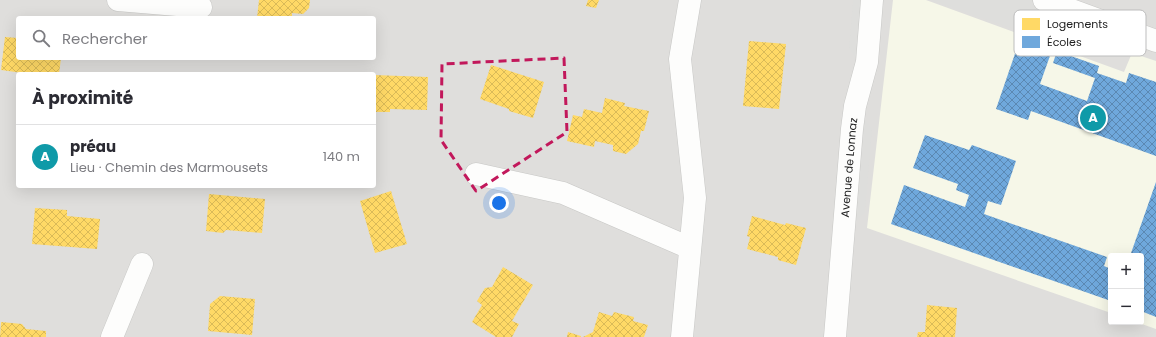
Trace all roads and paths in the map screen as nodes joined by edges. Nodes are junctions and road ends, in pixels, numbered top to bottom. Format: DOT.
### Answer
graph roads {
  1 [pos="118,0"];
  2 [pos="690,0"];
  3 [pos="872,0"];
  4 [pos="1044,0"];
  5 [pos="201,7"];
  6 [pos="1072,10"];
  7 [pos="1146,36"];
  8 [pos="1156,40"];
  9 [pos="476,174"];
  10 [pos="690,248"];
  11 [pos="142,264"];
  12 [pos="112,337"];
  13 [pos="682,337"];
  14 [pos="835,337"];
  1 -- 5 [label="street"];
  2 -- 10 [label="street"];
  3 -- 14 [label="street, Avenue de Lonnaz"];
  4 -- 6 [label="street"];
  7 -- 8 [label="street"];
  9 -- 10 [label="street"];
  10 -- 13 [label="street"];
  11 -- 12 [label="street"];
}
